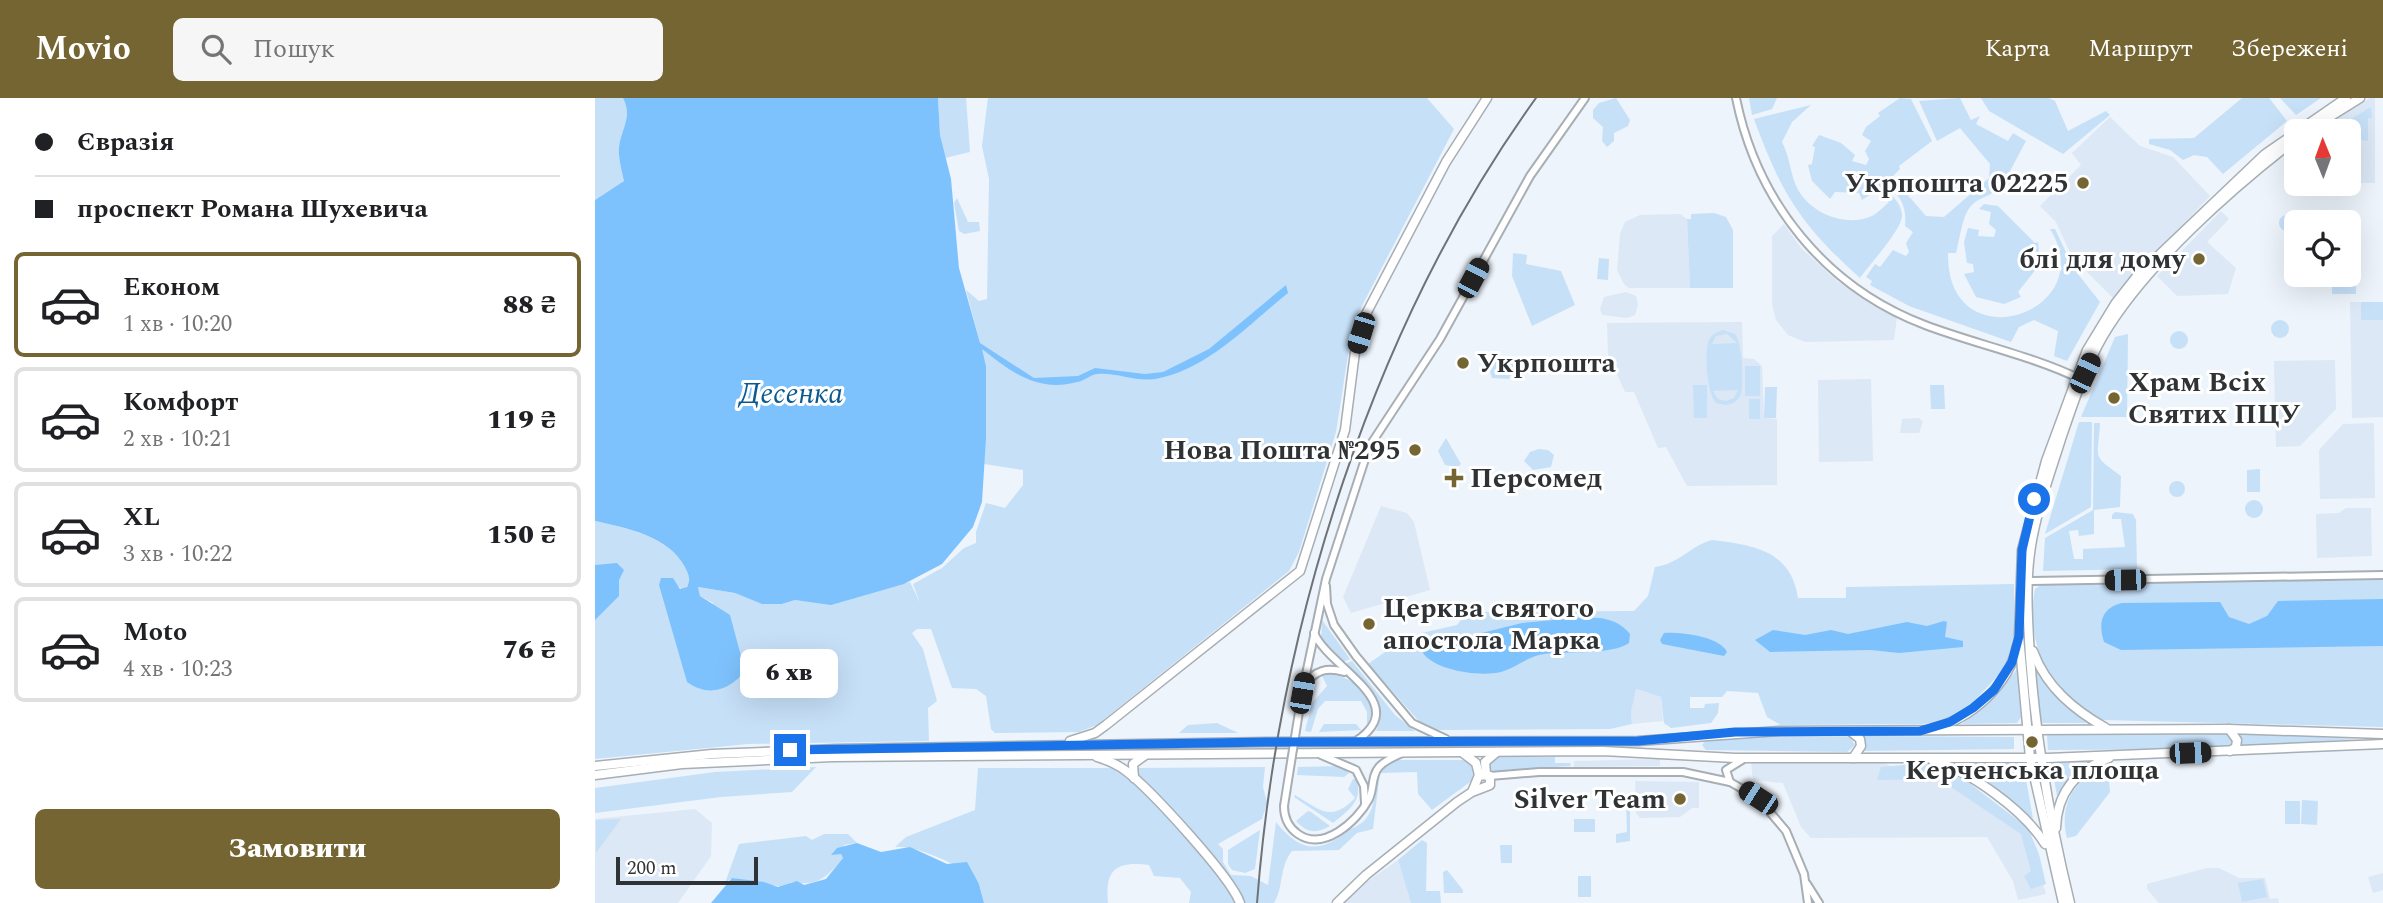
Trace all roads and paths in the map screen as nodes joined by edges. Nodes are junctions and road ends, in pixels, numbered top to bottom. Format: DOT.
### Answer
graph roads {
  1 [pos="1487,98"];
  2 [pos="1585,98"];
  3 [pos="1736,98"];
  4 [pos="2346,98"];
  5 [pos="2360,98"];
  6 [pos="2326,119"];
  7 [pos="2284,149"];
  8 [pos="2079,379"];
  9 [pos="2383,575"];
  10 [pos="1326,579"];
  11 [pos="2027,581"];
  12 [pos="1313,631"];
  13 [pos="2019,636"];
  14 [pos="2029,638"];
  15 [pos="1349,674"];
  16 [pos="1302,693"];
  17 [pos="2229,729"];
  18 [pos="2031,730"];
  19 [pos="2109,730"];
  20 [pos="1850,731"];
  21 [pos="1920,731"];
  22 [pos="2383,734"];
  23 [pos="1705,735"];
  24 [pos="1356,741"];
  25 [pos="1454,742"];
  26 [pos="2383,744"];
  27 [pos="1054,745"];
  28 [pos="1500,751"];
  29 [pos="1405,752"];
  30 [pos="1460,752"];
  31 [pos="2227,752"];
  32 [pos="1147,754"];
  33 [pos="1090,755"];
  34 [pos="1319,755"];
  35 [pos="2118,755"];
  36 [pos="1709,756"];
  37 [pos="1922,757"];
  38 [pos="1751,758"];
  39 [pos="1853,758"];
  40 [pos="2035,758"];
  41 [pos="595,766"];
  42 [pos="595,775"];
  43 [pos="1134,778"];
  44 [pos="1485,780"];
  45 [pos="1730,782"];
  46 [pos="1365,805"];
  47 [pos="2053,849"];
  48 [pos="1806,882"];
  49 [pos="1240,903"];
  50 [pos="1337,903"];
  51 [pos="1808,903"];
  52 [pos="1819,903"];
  53 [pos="2063,903"];
  54 [pos="2070,903"];
  1 -- 27 [label="main road"];
  2 -- 10 [label="street"];
  3 -- 8 [label="street"];
  4 -- 8 [label="main road"];
  5 -- 6 [label="main road"];
  7 -- 8 [label="main road"];
  8 -- 11 [label="main road"];
  8 -- 13 [label="main road"];
  9 -- 11 [label="street"];
  10 -- 12 [label="street"];
  10 -- 25 [label="street"];
  11 -- 14 [label="main road"];
  12 -- 15 [label="street"];
  12 -- 16 [label="street"];
  13 -- 18 [label="main road"];
  13 -- 21 [label="main road"];
  14 -- 18 [label="main road"];
  14 -- 19 [label="main road"];
  15 -- 16 [label="street"];
  15 -- 24 [label="street"];
  16 -- 46 [label="street, bridge"];
  17 -- 19 [label="main road"];
  17 -- 22 [label="main road"];
  17 -- 31 [label="main road"];
  18 -- 19 [label="main road"];
  18 -- 21 [label="main road"];
  18 -- 40 [label="main road"];
  20 -- 21 [label="main road"];
  20 -- 23 [label="main road"];
  20 -- 39 [label="main road"];
  23 -- 25 [label="main road"];
  23 -- 36 [label="main road"];
  24 -- 25 [label="main road"];
  24 -- 27 [label="main road"];
  26 -- 31 [label="main road"];
  27 -- 41 [label="main road"];
  28 -- 30 [label="main road"];
  28 -- 36 [label="main road"];
  28 -- 44 [label="main road"];
  29 -- 30 [label="main road"];
  29 -- 34 [label="main road"];
  29 -- 46 [label="street"];
  30 -- 44 [label="main road"];
  31 -- 35 [label="main road"];
  32 -- 33 [label="main road"];
  32 -- 34 [label="main road"];
  32 -- 43 [label="main road"];
  33 -- 42 [label="main road"];
  33 -- 43 [label="main road"];
  34 -- 46 [label="street"];
  35 -- 40 [label="main road"];
  35 -- 47 [label="main road"];
  36 -- 38 [label="main road"];
  37 -- 39 [label="main road"];
  37 -- 40 [label="main road"];
  37 -- 47 [label="main road"];
  38 -- 39 [label="main road"];
  38 -- 45 [label="street"];
  40 -- 47 [label="main road"];
  43 -- 49 [label="main road"];
  44 -- 45 [label="street"];
  44 -- 50 [label="main road"];
  45 -- 48 [label="street"];
  47 -- 53 [label="main road"];
  47 -- 54 [label="main road"];
  48 -- 51 [label="street"];
  48 -- 52 [label="street"];
}
